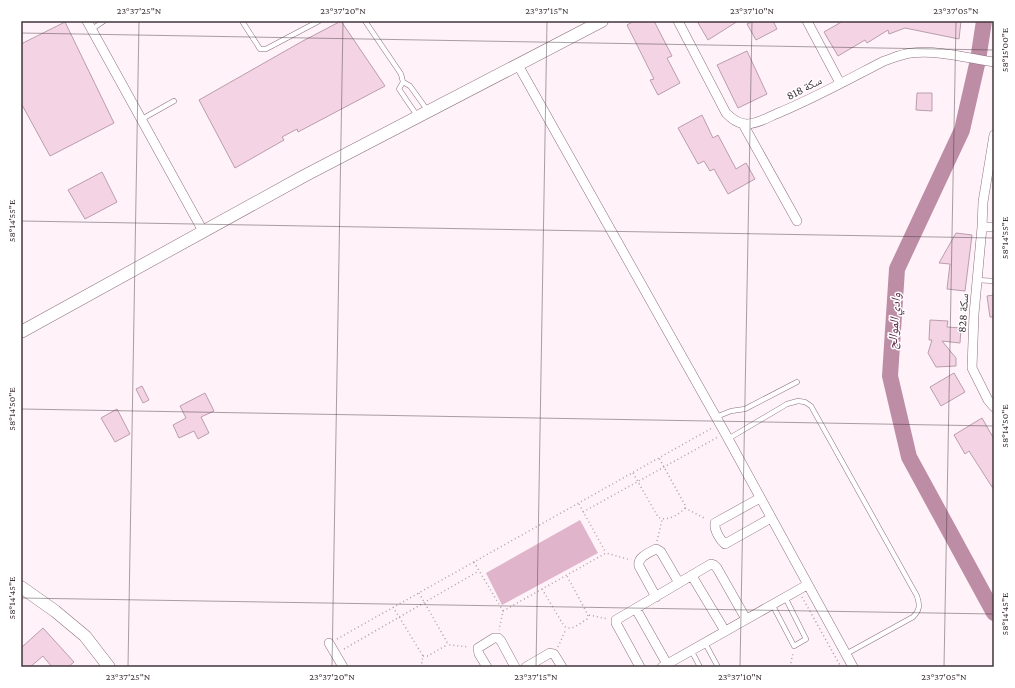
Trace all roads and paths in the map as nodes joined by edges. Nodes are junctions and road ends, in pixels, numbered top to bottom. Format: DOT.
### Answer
graph roads {
  1 [pos="87,21"];
  2 [pos="104,21"];
  3 [pos="242,21"];
  4 [pos="319,21"];
  5 [pos="365,21"];
  6 [pos="602,21"];
  7 [pos="678,21"];
  8 [pos="807,21"];
  9 [pos="92,29"];
  10 [pos="994,62"];
  11 [pos="518,65"];
  12 [pos="403,82"];
  13 [pos="840,83"];
  14 [pos="174,101"];
  15 [pos="423,114"];
  16 [pos="142,119"];
  17 [pos="743,124"];
  18 [pos="994,134"];
  19 [pos="797,222"];
  20 [pos="982,227"];
  21 [pos="994,227"];
  22 [pos="203,231"];
  23 [pos="977,280"];
  24 [pos="994,281"];
  25 [pos="21,332"];
  26 [pos="797,382"];
  27 [pos="994,407"];
  28 [pos="718,421"];
  29 [pos="726,436"];
  30 [pos="659,458"];
  31 [pos="664,467"];
  32 [pos="633,472"];
  33 [pos="638,482"];
  34 [pos="760,498"];
  35 [pos="579,504"];
  36 [pos="685,508"];
  37 [pos="583,512"];
  38 [pos="771,518"];
  39 [pos="662,519"];
  40 [pos="715,523"];
  41 [pos="656,549"];
  42 [pos="606,553"];
  43 [pos="474,562"];
  44 [pos="638,562"];
  45 [pos="479,571"];
  46 [pos="567,575"];
  47 [pos="692,576"];
  48 [pos="679,583"];
  49 [pos="807,585"];
  50 [pos="21,587"];
  51 [pos="542,589"];
  52 [pos="798,590"];
  53 [pos="419,593"];
  54 [pos="656,597"];
  55 [pos="785,598"];
  56 [pos="425,602"];
  57 [pos="772,604"];
  58 [pos="393,607"];
  59 [pos="636,609"];
  60 [pos="503,611"];
  61 [pos="588,615"];
  62 [pos="399,617"];
  63 [pos="746,619"];
  64 [pos="616,620"];
  65 [pos="567,628"];
  66 [pos="725,631"];
  67 [pos="498,638"];
  68 [pos="447,642"];
  69 [pos="329,643"];
  70 [pos="705,643"];
  71 [pos="794,646"];
  72 [pos="478,648"];
  73 [pos="691,650"];
  74 [pos="335,654"];
  75 [pos="552,654"];
  76 [pos="846,654"];
  77 [pos="423,656"];
  78 [pos="530,666"];
  79 [pos="664,666"];
  80 [pos="109,667"];
  81 [pos="343,667"];
  82 [pos="421,667"];
  83 [pos="487,667"];
  84 [pos="515,667"];
  85 [pos="562,667"];
  86 [pos="640,667"];
  87 [pos="700,667"];
  88 [pos="718,667"];
  89 [pos="790,667"];
  90 [pos="841,667"];
  91 [pos="853,667"];
  1 -- 9 [label="street"];
  2 -- 9 [label="lane"];
  3 -- 4 [label="lane"];
  5 -- 12 [label="lane"];
  6 -- 11 [label="street"];
  7 -- 17 [label="street"];
  8 -- 13 [label="street"];
  9 -- 16 [label="street"];
  10 -- 13 [label="street, سكة 818"];
  11 -- 15 [label="street"];
  11 -- 28 [label="street"];
  12 -- 15 [label="lane"];
  12 -- 15 [label="lane"];
  13 -- 17 [label="street, سكة 818"];
  14 -- 16 [label="lane"];
  15 -- 22 [label="street"];
  16 -- 22 [label="street"];
  17 -- 19 [label="street"];
  18 -- 20 [label="street, سكة 828"];
  20 -- 21 [label="street"];
  20 -- 23 [label="street, سكة 828"];
  22 -- 25 [label="street"];
  23 -- 24 [label="lane"];
  23 -- 27 [label="street, سكة 828"];
  26 -- 28 [label="lane"];
  28 -- 29 [label="street"];
  28 -- 30 [label="path"];
  29 -- 31 [label="path"];
  29 -- 34 [label="street"];
  29 -- 76 [label="lane"];
  30 -- 31 [label="path"];
  30 -- 32 [label="path"];
  31 -- 33 [label="path"];
  31 -- 36 [label="path"];
  32 -- 33 [label="path"];
  32 -- 35 [label="path"];
  33 -- 37 [label="path"];
  33 -- 39 [label="path"];
  34 -- 38 [label="street"];
  34 -- 40 [label="street"];
  35 -- 37 [label="path"];
  35 -- 43 [label="path"];
  36 -- 39 [label="path"];
  36 -- 40 [label="path"];
  37 -- 42 [label="path"];
  38 -- 40 [label="street"];
  38 -- 49 [label="street"];
  39 -- 41 [label="path"];
  41 -- 44 [label="street"];
  41 -- 48 [label="street"];
  42 -- 44 [label="path"];
  42 -- 46 [label="path"];
  43 -- 45 [label="path"];
  43 -- 53 [label="path"];
  44 -- 54 [label="street"];
  45 -- 56 [label="path"];
  45 -- 60 [label="path"];
  46 -- 51 [label="path"];
  46 -- 61 [label="path"];
  47 -- 48 [label="street"];
  47 -- 63 [label="street"];
  47 -- 66 [label="street"];
  48 -- 54 [label="street"];
  49 -- 52 [label="street"];
  49 -- 76 [label="street"];
  50 -- 80 [label="street"];
  51 -- 60 [label="path"];
  51 -- 65 [label="path"];
  52 -- 55 [label="street"];
  52 -- 90 [label="path"];
  53 -- 56 [label="path"];
  53 -- 58 [label="path"];
  54 -- 59 [label="street"];
  55 -- 57 [label="street"];
  55 -- 71 [label="lane"];
  56 -- 62 [label="path"];
  56 -- 68 [label="path"];
  57 -- 63 [label="street"];
  57 -- 71 [label="lane"];
  58 -- 62 [label="path"];
  58 -- 69 [label="path"];
  59 -- 64 [label="street"];
  59 -- 79 [label="street"];
  60 -- 67 [label="path"];
  61 -- 64 [label="path"];
  61 -- 65 [label="path"];
  62 -- 74 [label="path"];
  62 -- 77 [label="path"];
  63 -- 66 [label="street"];
  64 -- 86 [label="street"];
  65 -- 75 [label="path"];
  66 -- 70 [label="street"];
  67 -- 72 [label="street"];
  67 -- 84 [label="street"];
  68 -- 72 [label="path"];
  68 -- 77 [label="path"];
  69 -- 74 [label="street"];
  70 -- 73 [label="street"];
  70 -- 88 [label="lane"];
  71 -- 89 [label="path"];
  72 -- 83 [label="street"];
  73 -- 79 [label="street"];
  73 -- 87 [label="lane"];
  74 -- 81 [label="street"];
  75 -- 78 [label="street"];
  75 -- 85 [label="street"];
  76 -- 91 [label="street"];
  77 -- 82 [label="path"];
}
